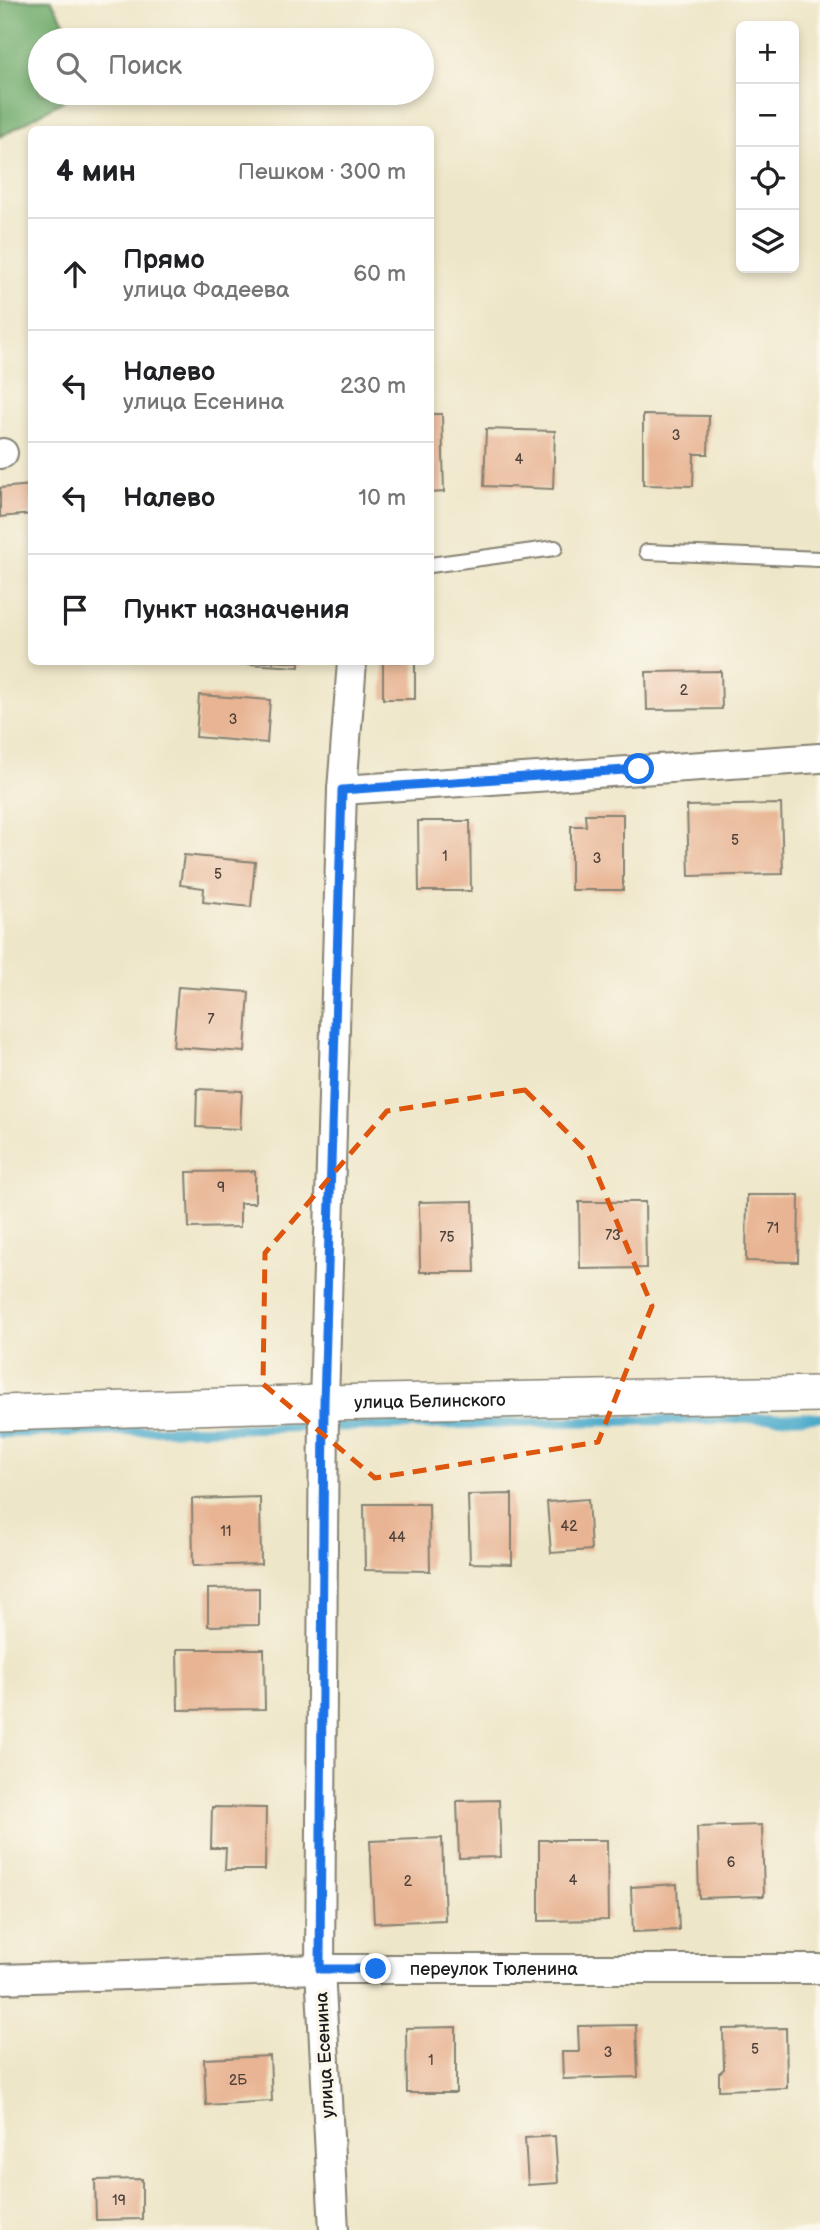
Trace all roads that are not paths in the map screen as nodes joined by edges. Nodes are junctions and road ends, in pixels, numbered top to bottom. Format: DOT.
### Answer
graph roads {
  1 [pos="555,548"];
  2 [pos="647,552"];
  3 [pos="820,559"];
  4 [pos="434,564"];
  5 [pos="352,665"];
  6 [pos="820,758"];
  7 [pos="342,790"];
  8 [pos="820,1394"];
  9 [pos="324,1403"];
  10 [pos="0,1413"];
  11 [pos="320,1969"];
  12 [pos="820,1969"];
  13 [pos="0,1979"];
  14 [pos="334,2230"];
  1 -- 4 [label="lane"];
  2 -- 3 [label="lane"];
  5 -- 7 [label="street, улица Есенина"];
  6 -- 7 [label="street"];
  7 -- 9 [label="street, улица Есенина"];
  8 -- 9 [label="street, улица Белинского"];
  9 -- 10 [label="street, улица Белинского"];
  9 -- 11 [label="street, улица Есенина"];
  11 -- 12 [label="street, переулок Тюленина"];
  11 -- 13 [label="street, переулок Тюленина"];
  11 -- 14 [label="street, улица Есенина"];
}
